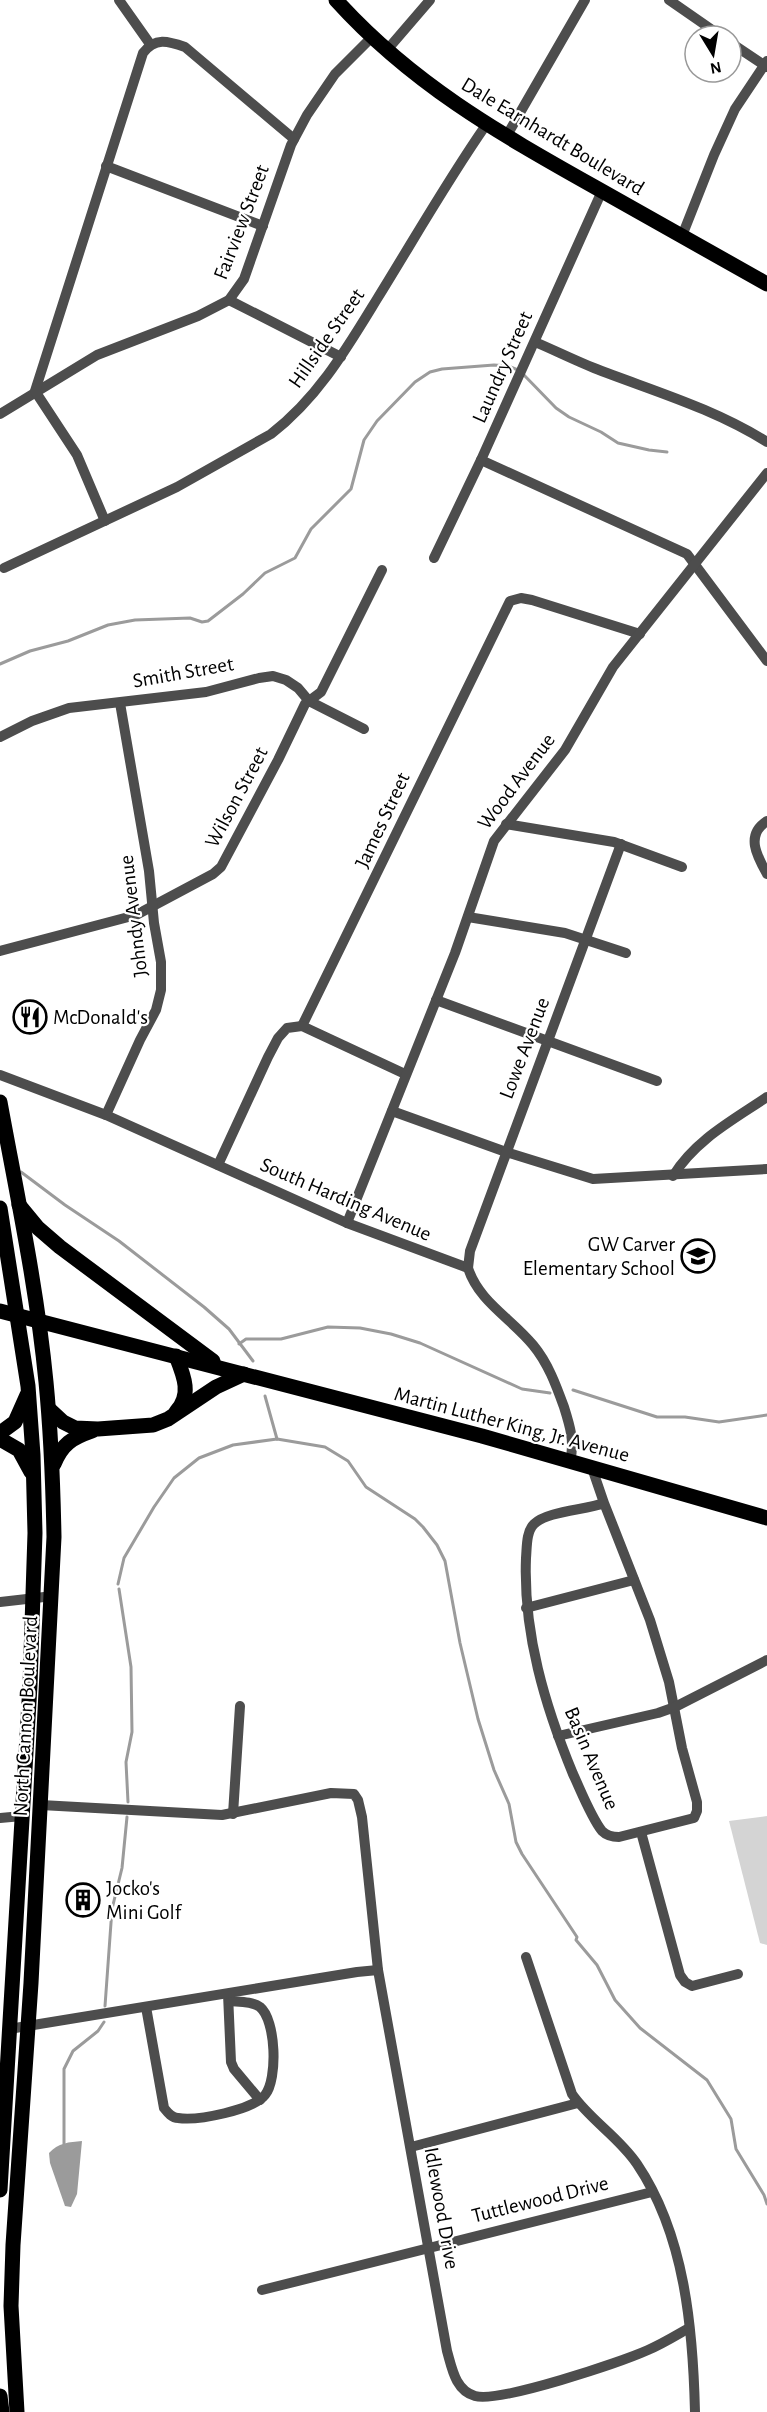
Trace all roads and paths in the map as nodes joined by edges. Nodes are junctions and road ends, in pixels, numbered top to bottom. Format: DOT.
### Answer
graph roads {
  1 [pos="119,0"];
  2 [pos="336,0"];
  3 [pos="430,0"];
  4 [pos="585,0"];
  5 [pos="669,0"];
  6 [pos="704,24"];
  7 [pos="372,37"];
  8 [pos="150,44"];
  9 [pos="387,50"];
  10 [pos="743,51"];
  11 [pos="766,65"];
  12 [pos="486,125"];
  13 [pos="506,137"];
  14 [pos="294,140"];
  15 [pos="106,166"];
  16 [pos="602,191"];
  17 [pos="263,226"];
  18 [pos="682,236"];
  19 [pos="767,284"];
  20 [pos="229,300"];
  21 [pos="535,342"];
  22 [pos="341,357"];
  23 [pos="35,390"];
  24 [pos="0,414"];
  25 [pos="767,442"];
  26 [pos="482,460"];
  27 [pos="767,473"];
  28 [pos="105,521"];
  29 [pos="434,558"];
  30 [pos="695,562"];
  31 [pos="4,568"];
  32 [pos="382,570"];
  33 [pos="640,634"];
  34 [pos="767,661"];
  35 [pos="309,701"];
  36 [pos="120,703"];
  37 [pos="364,729"];
  38 [pos="0,737"];
  39 [pos="767,821"];
  40 [pos="506,824"];
  41 [pos="621,844"];
  42 [pos="682,867"];
  43 [pos="767,874"];
  44 [pos="153,906"];
  45 [pos="468,917"];
  46 [pos="586,939"];
  47 [pos="0,951"];
  48 [pos="626,953"];
  49 [pos="436,1000"];
  50 [pos="302,1026"];
  51 [pos="548,1040"];
  52 [pos="405,1074"];
  53 [pos="0,1075"];
  54 [pos="657,1082"];
  55 [pos="767,1097"];
  56 [pos="0,1102"];
  57 [pos="392,1111"];
  58 [pos="106,1114"];
  59 [pos="506,1152"];
  60 [pos="218,1165"];
  61 [pos="767,1169"];
  62 [pos="673,1176"];
  63 [pos="19,1205"];
  64 [pos="0,1208"];
  65 [pos="347,1223"];
  66 [pos="0,1230"];
  67 [pos="7,1249"];
  68 [pos="468,1268"];
  69 [pos="0,1311"];
  70 [pos="176,1356"];
  71 [pos="225,1369"];
  72 [pos="244,1374"];
  73 [pos="28,1386"];
  74 [pos="49,1409"];
  75 [pos="174,1415"];
  76 [pos="98,1429"];
  77 [pos="0,1433"];
  78 [pos="0,1439"];
  79 [pos="570,1461"];
  80 [pos="52,1467"];
  81 [pos="592,1467"];
  82 [pos="34,1490"];
  83 [pos="604,1503"];
  84 [pos="767,1518"];
  85 [pos="634,1580"];
  86 [pos="53,1596"];
  87 [pos="34,1598"];
  88 [pos="0,1602"];
  89 [pos="526,1608"];
  90 [pos="767,1660"];
  91 [pos="240,1706"];
  92 [pos="675,1707"];
  93 [pos="558,1736"];
  94 [pos="41,1805"];
  95 [pos="233,1814"];
  96 [pos="22,1816"];
  97 [pos="0,1818"];
  98 [pos="641,1832"];
  99 [pos="526,1957"];
  100 [pos="378,1970"];
  101 [pos="738,1974"];
  102 [pos="228,1997"];
  103 [pos="146,2007"];
  104 [pos="27,2026"];
  105 [pos="9,2029"];
  106 [pos="260,2100"];
  107 [pos="578,2103"];
  108 [pos="411,2147"];
  109 [pos="0,2190"];
  110 [pos="652,2192"];
  111 [pos="429,2246"];
  112 [pos="262,2290"];
  113 [pos="689,2328"];
  114 [pos="0,2396"];
  115 [pos="2,2412"];
  116 [pos="17,2412"];
  117 [pos="695,2412"];
  1 -- 8 [label="street"];
  2 -- 7 [label="main road, Dale Earnhardt Boulevard"];
  3 -- 9 [label="street"];
  4 -- 13 [label="street"];
  5 -- 6 [label="street"];
  7 -- 9 [label="main road, Dale Earnhardt Boulevard"];
  7 -- 14 [label="street, Fairview Street"];
  8 -- 14 [label="street"];
  8 -- 15 [label="street"];
  9 -- 12 [label="main road, Dale Earnhardt Boulevard"];
  10 -- 11 [label="street"];
  11 -- 18 [label="street"];
  12 -- 13 [label="main road, Dale Earnhardt Boulevard"];
  12 -- 22 [label="street, Hillside Street"];
  13 -- 16 [label="main road, Dale Earnhardt Boulevard"];
  14 -- 17 [label="street, Fairview Street"];
  15 -- 17 [label="street"];
  15 -- 23 [label="street"];
  16 -- 18 [label="main road, Dale Earnhardt Boulevard"];
  16 -- 21 [label="street, Laundry Street"];
  17 -- 20 [label="street, Fairview Street"];
  18 -- 19 [label="main road, Dale Earnhardt Boulevard"];
  20 -- 22 [label="street"];
  20 -- 23 [label="street, Fairview Street"];
  21 -- 25 [label="street"];
  21 -- 26 [label="street, Laundry Street"];
  22 -- 28 [label="street, Hillside Street"];
  23 -- 24 [label="street, Fairview Street"];
  23 -- 28 [label="street"];
  26 -- 29 [label="street, Laundry Street"];
  26 -- 30 [label="street"];
  27 -- 30 [label="street, Wood Avenue"];
  28 -- 31 [label="street, Hillside Street"];
  30 -- 33 [label="street, Wood Avenue"];
  30 -- 34 [label="street"];
  32 -- 35 [label="street, Wilson Street"];
  33 -- 40 [label="street, Wood Avenue"];
  33 -- 50 [label="street, James Street"];
  35 -- 36 [label="street, Smith Street"];
  35 -- 37 [label="street, Smith Street"];
  35 -- 44 [label="street, Wilson Street"];
  36 -- 38 [label="street, Smith Street"];
  36 -- 44 [label="street, Johndy Avenue"];
  39 -- 43 [label="street"];
  40 -- 41 [label="street"];
  40 -- 45 [label="street, Wood Avenue"];
  41 -- 42 [label="street"];
  41 -- 46 [label="street, Lowe Avenue"];
  44 -- 47 [label="street, Wilson Street"];
  44 -- 58 [label="street, Johndy Avenue"];
  45 -- 46 [label="street"];
  45 -- 49 [label="street, Wood Avenue"];
  46 -- 48 [label="street"];
  46 -- 51 [label="street, Lowe Avenue"];
  49 -- 51 [label="street"];
  49 -- 52 [label="street, Wood Avenue"];
  50 -- 52 [label="street"];
  50 -- 60 [label="street"];
  51 -- 54 [label="street"];
  51 -- 59 [label="street, Lowe Avenue"];
  52 -- 57 [label="street, Wood Avenue"];
  53 -- 58 [label="street, South Harding Avenue"];
  55 -- 62 [label="street"];
  56 -- 63 [label="main road, North Cannon Boulevard"];
  57 -- 59 [label="street"];
  57 -- 65 [label="street, Wood Avenue"];
  58 -- 60 [label="street, South Harding Avenue"];
  59 -- 62 [label="street"];
  59 -- 68 [label="street, Lowe Avenue"];
  60 -- 65 [label="street, South Harding Avenue"];
  61 -- 62 [label="street"];
  63 -- 71 [label="main road"];
  63 -- 74 [label="main road, North Cannon Boulevard"];
  64 -- 67 [label="main road"];
  65 -- 68 [label="street, South Harding Avenue"];
  66 -- 67 [label="main road"];
  67 -- 73 [label="main road, North Cannon Boulevard"];
  68 -- 79 [label="street"];
  69 -- 70 [label="main road"];
  70 -- 71 [label="main road"];
  70 -- 75 [label="main road"];
  71 -- 72 [label="main road, Martin Luther King, Jr. Avenue"];
  72 -- 75 [label="main road"];
  72 -- 79 [label="main road, Martin Luther King, Jr. Avenue"];
  73 -- 77 [label="main road"];
  73 -- 82 [label="main road, North Cannon Boulevard"];
  74 -- 76 [label="main road"];
  74 -- 80 [label="main road, North Cannon Boulevard"];
  75 -- 76 [label="main road"];
  76 -- 80 [label="main road"];
  78 -- 82 [label="main road"];
  79 -- 81 [label="main road, Martin Luther King, Jr. Avenue"];
  80 -- 86 [label="main road, North Cannon Boulevard"];
  81 -- 83 [label="street"];
  81 -- 84 [label="main road, Martin Luther King, Jr. Avenue"];
  82 -- 87 [label="main road, North Cannon Boulevard"];
  83 -- 85 [label="street"];
  83 -- 89 [label="street, Basin Avenue"];
  85 -- 89 [label="street"];
  85 -- 92 [label="street"];
  86 -- 87 [label="street"];
  86 -- 94 [label="main road, North Cannon Boulevard"];
  87 -- 88 [label="street"];
  87 -- 96 [label="main road, North Cannon Boulevard"];
  89 -- 93 [label="street, Basin Avenue"];
  90 -- 92 [label="street"];
  91 -- 95 [label="street"];
  92 -- 93 [label="street"];
  92 -- 98 [label="street, Basin Avenue"];
  93 -- 98 [label="street, Basin Avenue"];
  94 -- 95 [label="street"];
  94 -- 104 [label="main road, North Cannon Boulevard"];
  95 -- 100 [label="street, Idlewood Drive"];
  96 -- 97 [label="street"];
  96 -- 105 [label="main road, North Cannon Boulevard"];
  98 -- 101 [label="street"];
  99 -- 107 [label="street"];
  100 -- 102 [label="street"];
  100 -- 108 [label="street, Idlewood Drive"];
  102 -- 103 [label="street"];
  102 -- 106 [label="street"];
  102 -- 106 [label="street"];
  103 -- 104 [label="street"];
  103 -- 106 [label="street"];
  104 -- 105 [label="street"];
  104 -- 116 [label="main road, North Cannon Boulevard"];
  105 -- 109 [label="main road, North Cannon Boulevard"];
  107 -- 108 [label="street"];
  107 -- 110 [label="street"];
  108 -- 111 [label="street, Idlewood Drive"];
  110 -- 111 [label="street, Tuttlewood Drive"];
  110 -- 113 [label="street"];
  111 -- 112 [label="street, Tuttlewood Drive"];
  111 -- 113 [label="street, Idlewood Drive"];
  113 -- 117 [label="street"];
  114 -- 115 [label="main road"];
}
